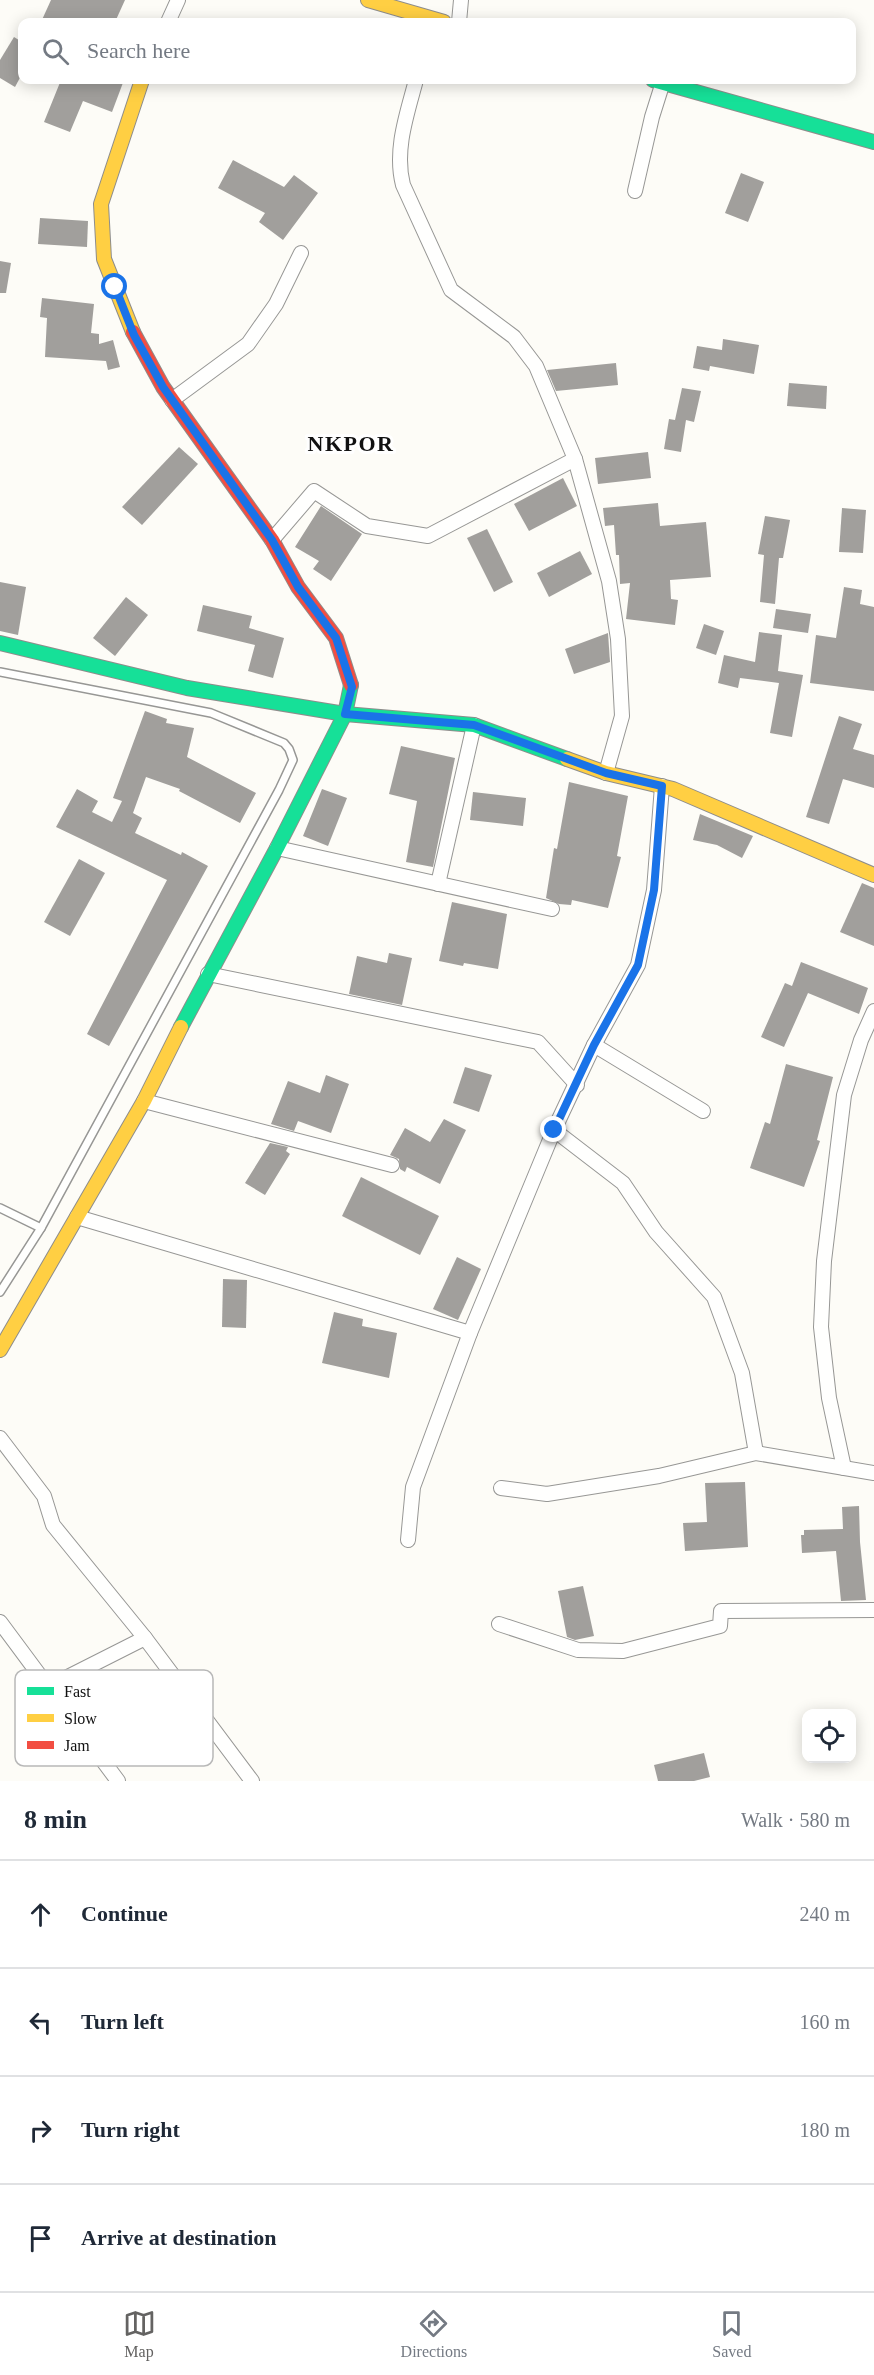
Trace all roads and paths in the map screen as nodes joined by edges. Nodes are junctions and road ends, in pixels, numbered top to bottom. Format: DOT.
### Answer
graph roads {
  1 [pos="178,0"];
  2 [pos="368,0"];
  3 [pos="461,0"];
  4 [pos="170,18"];
  5 [pos="426,18"];
  6 [pos="459,18"];
  7 [pos="141,84"];
  8 [pos="415,84"];
  9 [pos="658,84"];
  10 [pos="669,84"];
  11 [pos="874,142"];
  12 [pos="635,191"];
  13 [pos="301,253"];
  14 [pos="172,400"];
  15 [pos="575,459"];
  16 [pos="272,540"];
  17 [pos="0,643"];
  18 [pos="0,672"];
  19 [pos="345,714"];
  20 [pos="474,725"];
  21 [pos="606,773"];
  22 [pos="662,786"];
  23 [pos="277,848"];
  24 [pos="874,875"];
  25 [pos="438,884"];
  26 [pos="552,909"];
  27 [pos="208,974"];
  28 [pos="874,1011"];
  29 [pos="594,1045"];
  30 [pos="577,1085"];
  31 [pos="144,1101"];
  32 [pos="703,1111"];
  33 [pos="554,1130"];
  34 [pos="392,1165"];
  35 [pos="0,1208"];
  36 [pos="77,1218"];
  37 [pos="41,1228"];
  38 [pos="0,1292"];
  39 [pos="471,1333"];
  40 [pos="0,1350"];
  41 [pos="0,1438"];
  42 [pos="756,1454"];
  43 [pos="844,1468"];
  44 [pos="874,1473"];
  45 [pos="501,1488"];
  46 [pos="408,1540"];
  47 [pos="874,1610"];
  48 [pos="0,1622"];
  49 [pos="499,1624"];
  50 [pos="145,1638"];
  51 [pos="35,1670"];
  52 [pos="82,1670"];
  53 [pos="169,1670"];
  54 [pos="213,1729"];
  55 [pos="107,1766"];
  56 [pos="118,1781"];
  57 [pos="252,1781"];
  1 -- 4 [label="street"];
  2 -- 5 [label="street"];
  3 -- 6 [label="street"];
  7 -- 14 [label="street"];
  8 -- 15 [label="street"];
  9 -- 12 [label="street"];
  10 -- 11 [label="street"];
  13 -- 14 [label="street"];
  14 -- 16 [label="street"];
  15 -- 16 [label="street"];
  15 -- 21 [label="street"];
  16 -- 19 [label="street"];
  17 -- 19 [label="street"];
  18 -- 37 [label="lane"];
  19 -- 20 [label="street"];
  19 -- 23 [label="street"];
  20 -- 21 [label="street"];
  20 -- 25 [label="street"];
  21 -- 22 [label="street"];
  22 -- 24 [label="street"];
  22 -- 29 [label="street"];
  23 -- 25 [label="street"];
  23 -- 27 [label="street"];
  25 -- 26 [label="street"];
  27 -- 30 [label="street"];
  27 -- 31 [label="street"];
  28 -- 43 [label="street"];
  29 -- 30 [label="street"];
  29 -- 32 [label="street"];
  30 -- 33 [label="street"];
  31 -- 34 [label="street"];
  31 -- 36 [label="street"];
  33 -- 39 [label="street"];
  33 -- 42 [label="street"];
  35 -- 37 [label="lane"];
  36 -- 39 [label="street"];
  36 -- 40 [label="street"];
  37 -- 38 [label="lane"];
  39 -- 46 [label="street"];
  41 -- 50 [label="street"];
  42 -- 43 [label="street"];
  42 -- 45 [label="street"];
  43 -- 44 [label="street"];
  47 -- 49 [label="street"];
  48 -- 51 [label="street"];
  50 -- 52 [label="street"];
  50 -- 53 [label="street"];
  54 -- 57 [label="street"];
  55 -- 56 [label="street"];
}
